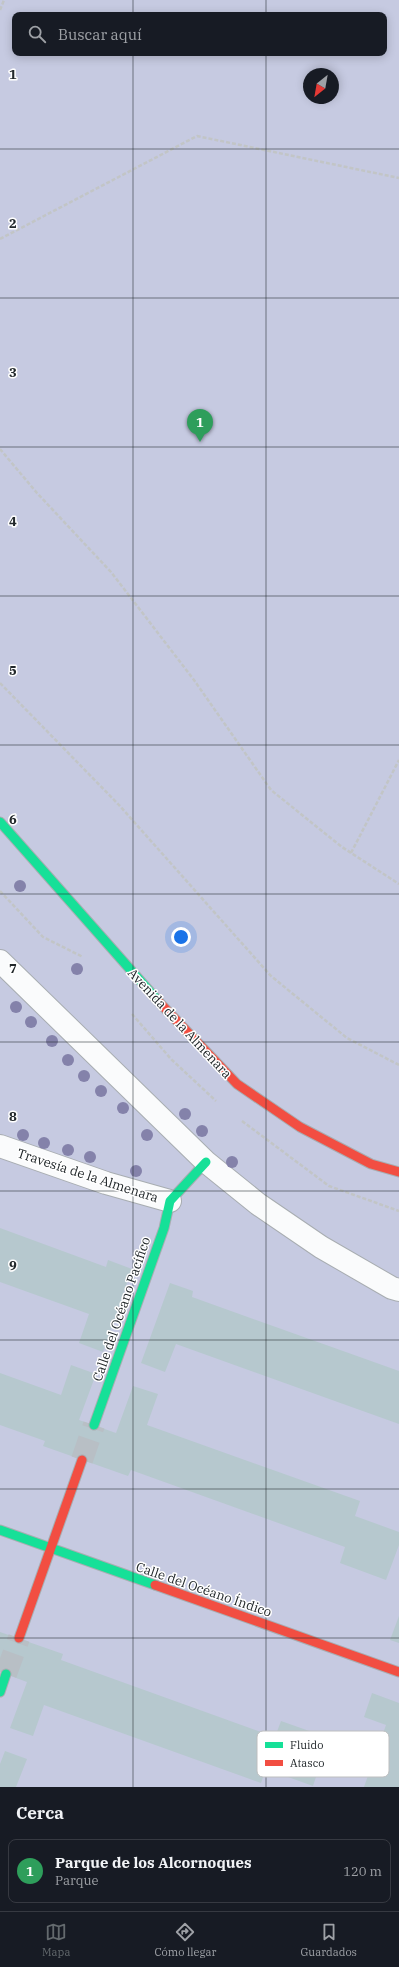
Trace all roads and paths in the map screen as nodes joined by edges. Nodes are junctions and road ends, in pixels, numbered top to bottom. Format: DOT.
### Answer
graph roads {
  1 [pos="4,0"];
  2 [pos="0,10"];
  3 [pos="399,178"];
  4 [pos="0,239"];
  5 [pos="0,449"];
  6 [pos="0,683"];
  7 [pos="399,760"];
  8 [pos="0,822"];
  9 [pos="351,853"];
  10 [pos="399,884"];
  11 [pos="0,961"];
  12 [pos="399,1065"];
  13 [pos="0,1146"];
  14 [pos="206,1162"];
  15 [pos="399,1172"];
  16 [pos="170,1201"];
  17 [pos="399,1290"];
  18 [pos="94,1425"];
  19 [pos="82,1460"];
  20 [pos="0,1530"];
  21 [pos="50,1548"];
  22 [pos="19,1638"];
  23 [pos="399,1672"];
  24 [pos="6,1674"];
  25 [pos="0,1692"];
  1 -- 2 [label="path"];
  3 -- 4 [label="path"];
  5 -- 9 [label="path"];
  6 -- 12 [label="path"];
  7 -- 9 [label="path"];
  8 -- 15 [label="street, Avenida de la Almenara"];
  9 -- 10 [label="path"];
  11 -- 14 [label="street"];
  13 -- 16 [label="street, Travesía de la Almenara"];
  14 -- 16 [label="street, Travesía de la Almenara"];
  14 -- 17 [label="street"];
  16 -- 18 [label="street, Calle del Océano Pacífico"];
  19 -- 21 [label="street"];
  20 -- 21 [label="street, Calle del Océano Índico"];
  21 -- 22 [label="street"];
  21 -- 23 [label="street, Calle del Océano Índico"];
  24 -- 25 [label="street"];
}
